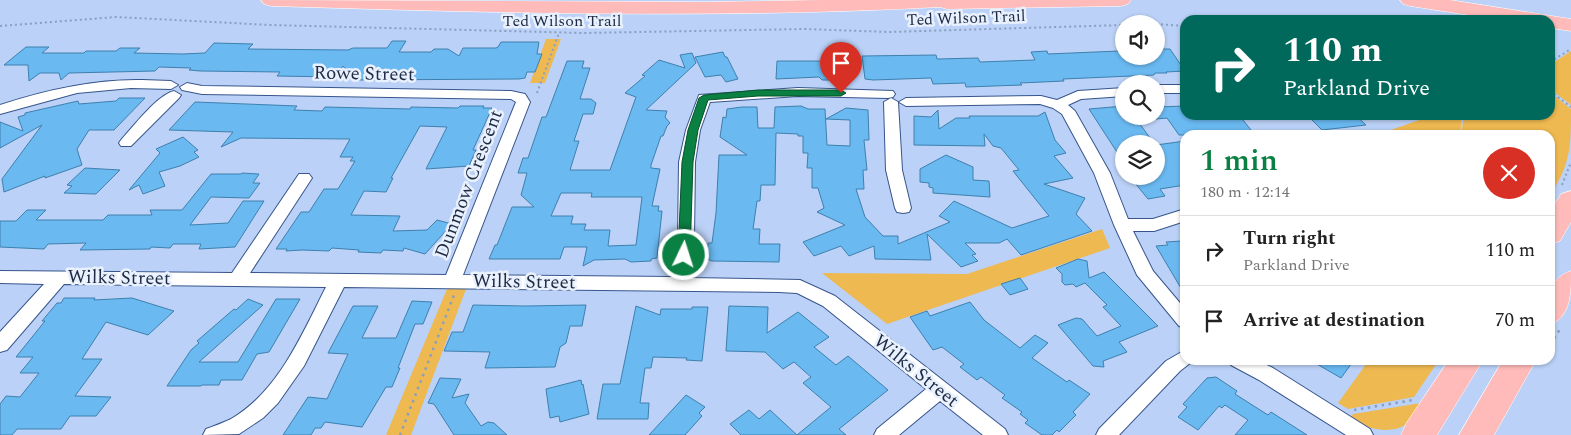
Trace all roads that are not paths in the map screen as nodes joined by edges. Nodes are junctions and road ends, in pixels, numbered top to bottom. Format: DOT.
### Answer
graph roads {
  1 [pos="271,0"];
  2 [pos="966,0"];
  3 [pos="1121,0"];
  4 [pos="1410,0"];
  5 [pos="904,4"];
  6 [pos="1515,15"];
  7 [pos="1180,89"];
  8 [pos="1165,90"];
  9 [pos="173,91"];
  10 [pos="1115,93"];
  11 [pos="897,99"];
  12 [pos="523,102"];
  13 [pos="1058,105"];
  14 [pos="1,107"];
  15 [pos="126,143"];
  16 [pos="304,178"];
  17 [pos="1566,194"];
  18 [pos="903,208"];
  19 [pos="1180,217"];
  20 [pos="1555,222"];
  21 [pos="1122,224"];
  22 [pos="0,277"];
  23 [pos="59,278"];
  24 [pos="236,280"];
  25 [pos="338,281"];
  26 [pos="1571,282"];
  27 [pos="680,284"];
  28 [pos="454,285"];
  29 [pos="1167,300"];
  30 [pos="1555,306"];
  31 [pos="1180,308"];
  32 [pos="1180,315"];
  33 [pos="0,345"];
  34 [pos="1179,362"];
  35 [pos="1248,365"];
  36 [pos="1255,365"];
  37 [pos="1464,365"];
  38 [pos="1517,365"];
  39 [pos="1266,374"];
  40 [pos="939,390"];
  41 [pos="213,435"];
  42 [pos="884,435"];
  43 [pos="998,435"];
  44 [pos="1106,435"];
  45 [pos="1363,435"];
  46 [pos="1418,435"];
  47 [pos="1476,435"];
  1 -- 5 [label="highway"];
  2 -- 5 [label="highway"];
  3 -- 5 [label="highway"];
  4 -- 6 [label="highway"];
  7 -- 8 [label="street"];
  9 -- 12 [label="street, Rowe Street"];
  9 -- 14 [label="street, Rowe Street"];
  9 -- 15 [label="street"];
  10 -- 13 [label="street"];
  11 -- 13 [label="street"];
  11 -- 18 [label="street"];
  11 -- 27 [label="street"];
  12 -- 28 [label="street, Dunmow Crescent"];
  13 -- 21 [label="street"];
  16 -- 24 [label="street"];
  17 -- 20 [label="highway"];
  19 -- 21 [label="street"];
  21 -- 29 [label="street"];
  22 -- 23 [label="street, Wilks Street"];
  23 -- 24 [label="street, Wilks Street"];
  23 -- 33 [label="street"];
  24 -- 25 [label="street, Wilks Street"];
  25 -- 28 [label="street, Wilks Street"];
  25 -- 41 [label="street"];
  26 -- 30 [label="highway"];
  27 -- 28 [label="street, Wilks Street"];
  27 -- 40 [label="street, Wilks Street"];
  29 -- 31 [label="street"];
  29 -- 32 [label="street"];
  34 -- 44 [label="street"];
  35 -- 39 [label="street"];
  36 -- 39 [label="street"];
  37 -- 46 [label="highway"];
  38 -- 47 [label="highway"];
  39 -- 45 [label="street"];
  40 -- 42 [label="street"];
  40 -- 43 [label="street, Wilks Street"];
}
